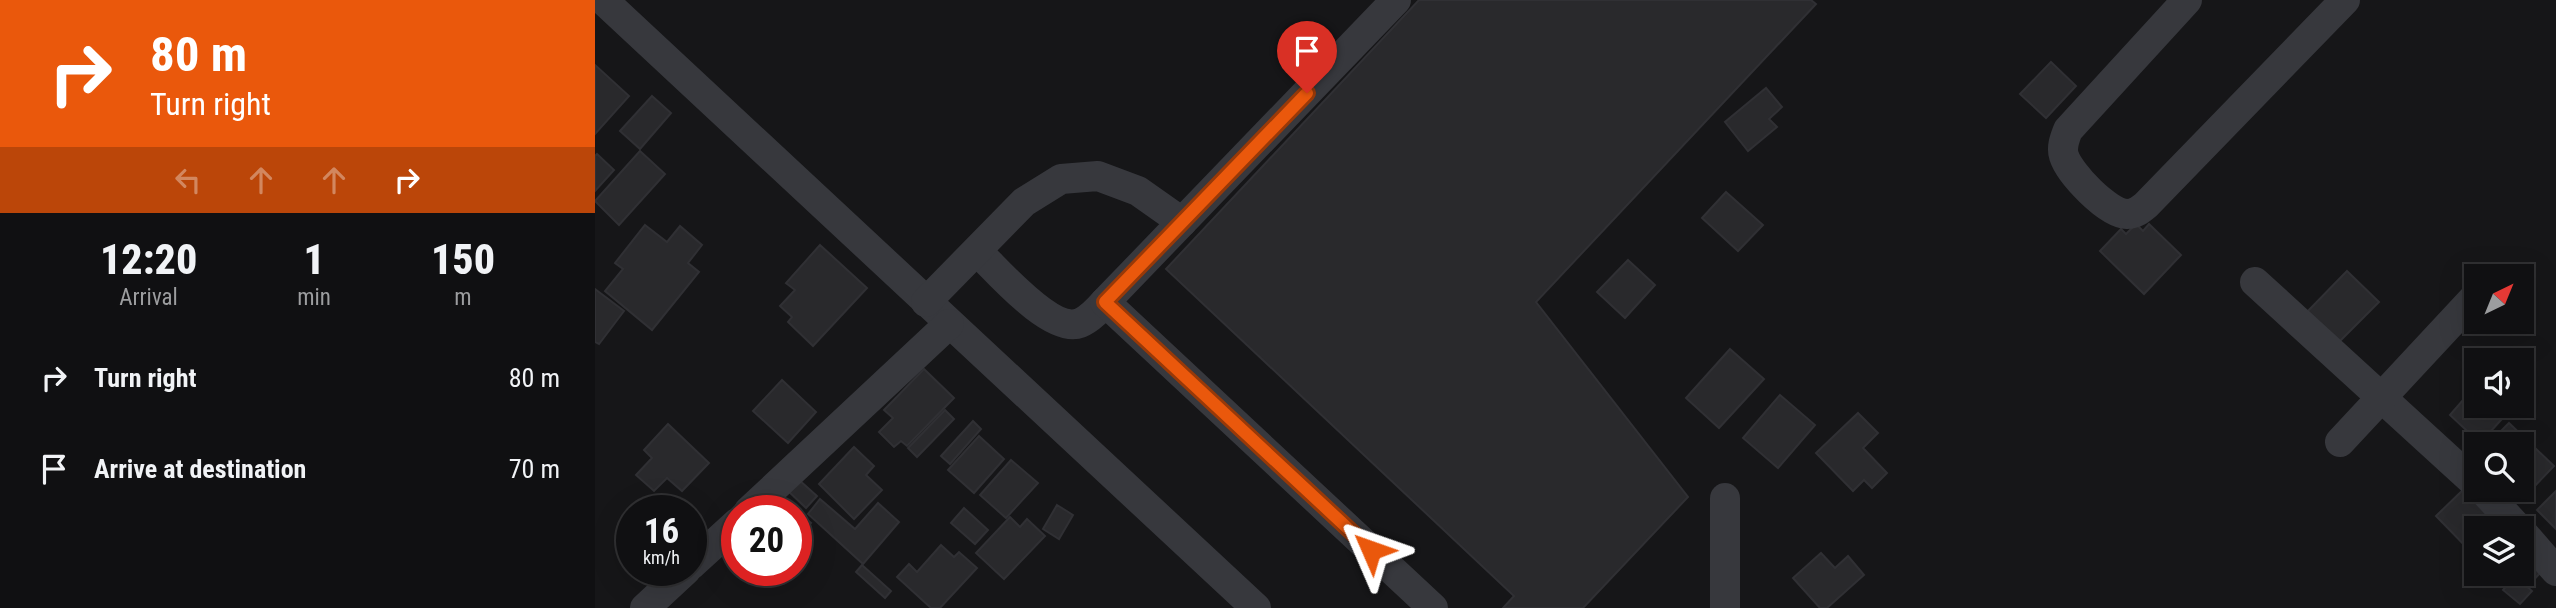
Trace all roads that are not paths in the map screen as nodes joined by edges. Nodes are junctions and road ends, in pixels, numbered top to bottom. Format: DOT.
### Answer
graph roads {
  1 [pos="603,0"];
  2 [pos="1396,0"];
  3 [pos="2187,0"];
  4 [pos="2345,0"];
  5 [pos="1182,222"];
  6 [pos="977,251"];
  7 [pos="2255,282"];
  8 [pos="926,302"];
  9 [pos="1105,302"];
  10 [pos="2464,309"];
  11 [pos="949,324"];
  12 [pos="2382,397"];
  13 [pos="2340,442"];
  14 [pos="2464,473"];
  15 [pos="766,495"];
  16 [pos="1725,498"];
  17 [pos="2494,502"];
  18 [pos="2507,516"];
  19 [pos="721,538"];
  20 [pos="2534,546"];
  21 [pos="707,550"];
  22 [pos="2556,570"];
  23 [pos="669,586"];
  24 [pos="646,608"];
  25 [pos="1256,608"];
  26 [pos="1433,608"];
  27 [pos="1724,608"];
  1 -- 8 [label="street"];
  2 -- 5 [label="street"];
  3 -- 4 [label="street"];
  5 -- 6 [label="street"];
  5 -- 9 [label="street"];
  6 -- 8 [label="street"];
  6 -- 9 [label="street"];
  7 -- 12 [label="street"];
  8 -- 11 [label="street"];
  9 -- 26 [label="street"];
  10 -- 12 [label="street"];
  11 -- 15 [label="street"];
  11 -- 25 [label="street"];
  12 -- 13 [label="street"];
  12 -- 14 [label="street"];
  16 -- 27 [label="street"];
  17 -- 18 [label="street"];
  19 -- 21 [label="street"];
  20 -- 22 [label="street"];
  23 -- 24 [label="street"];
}
